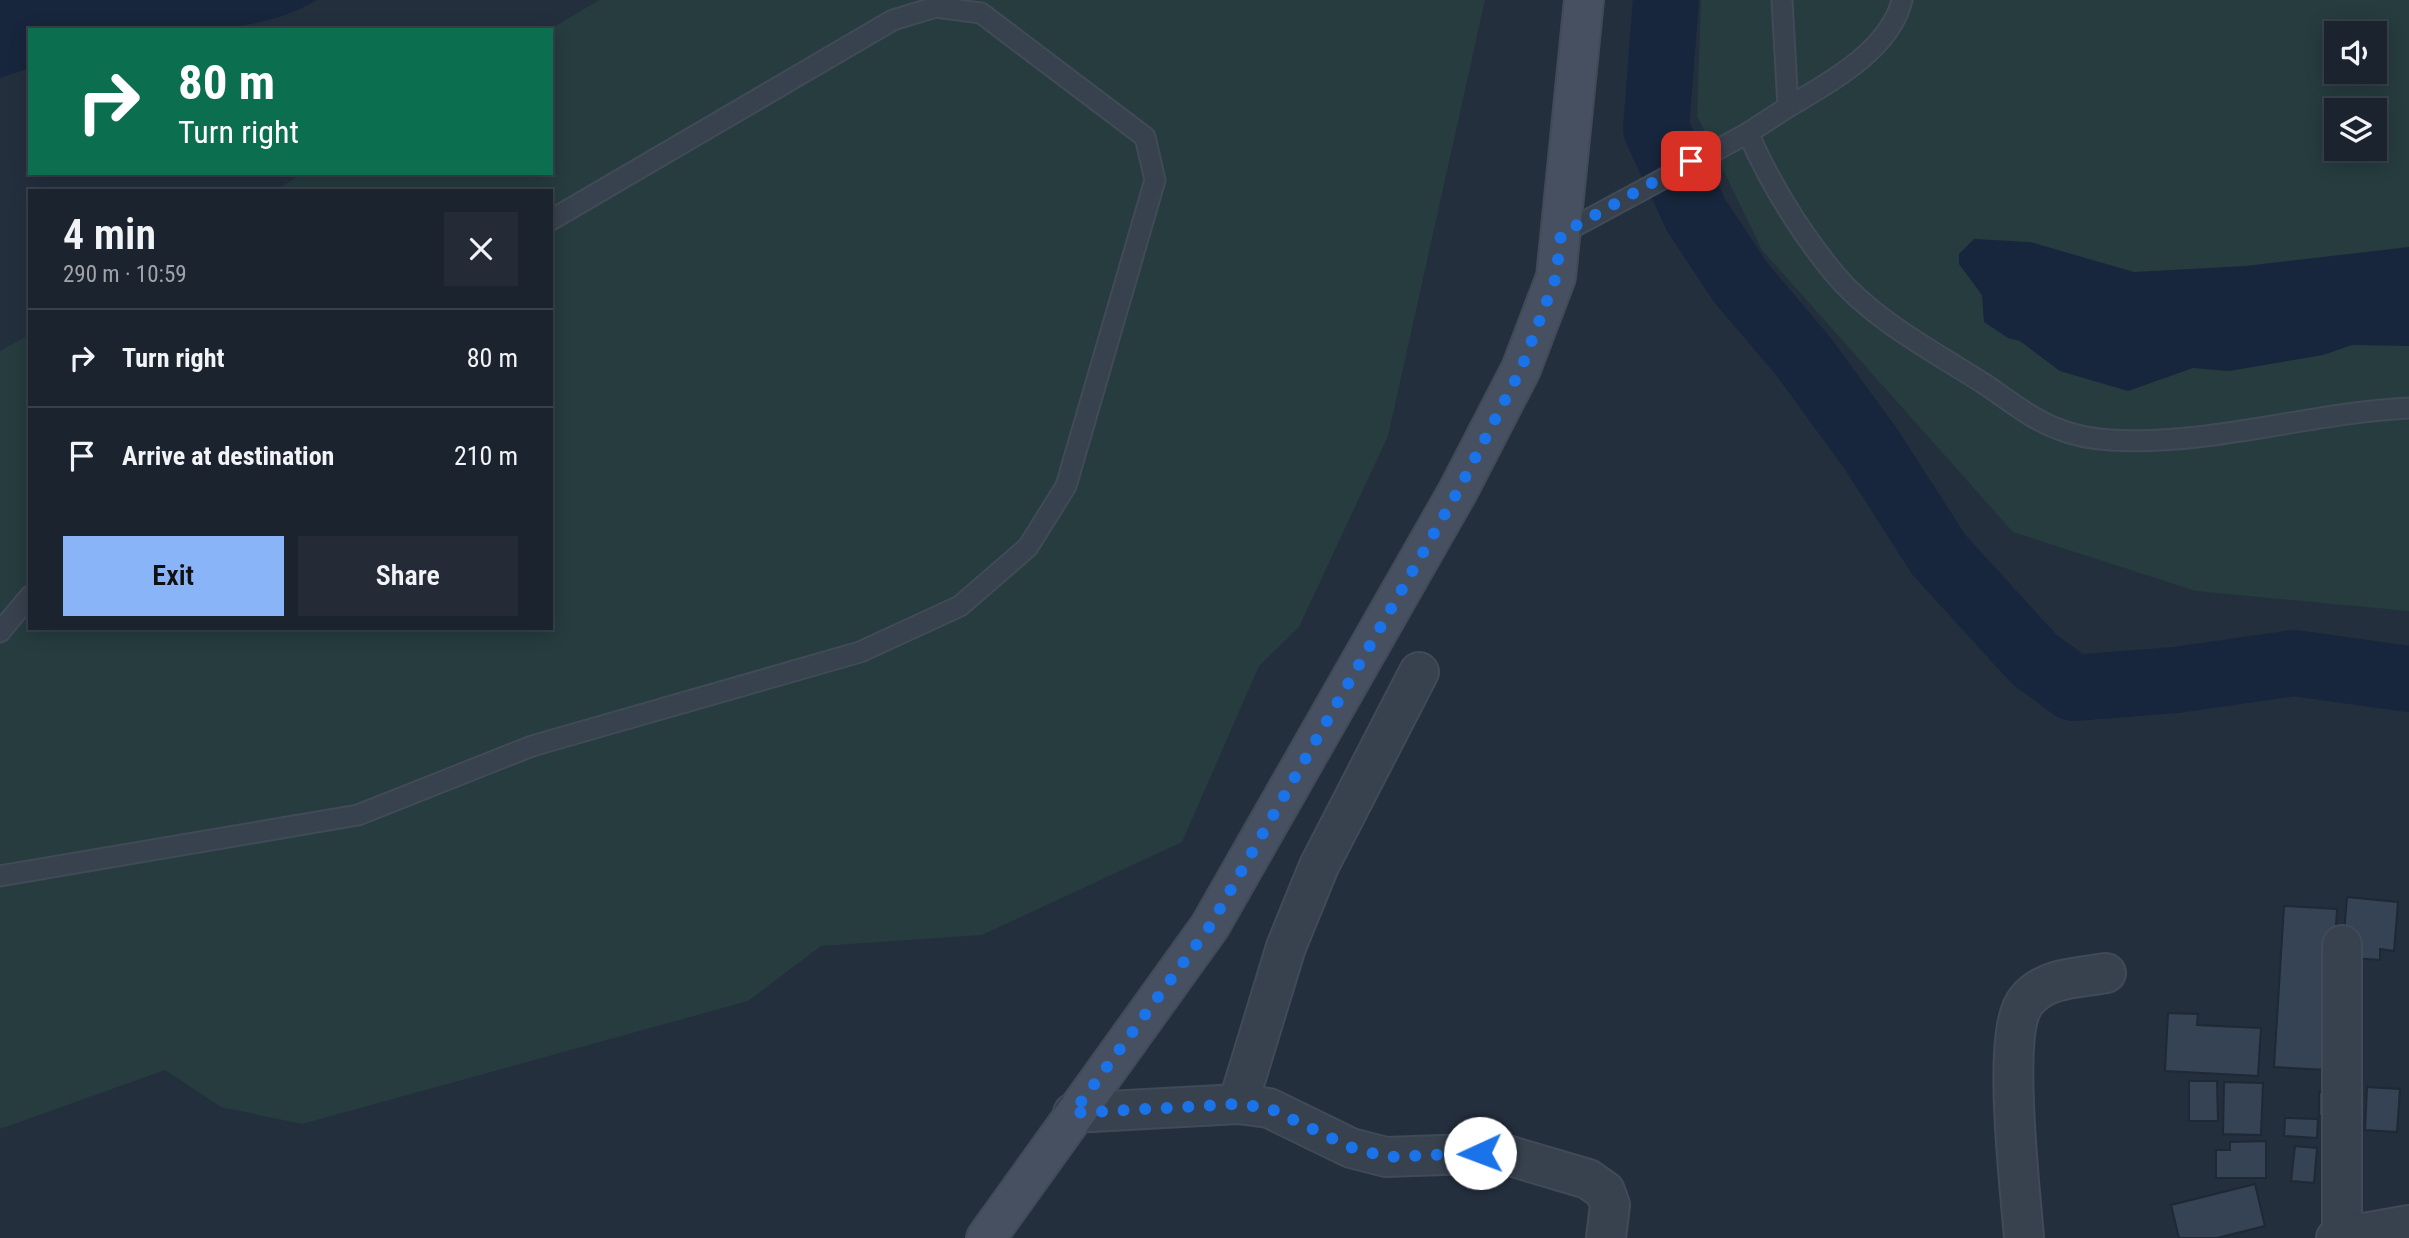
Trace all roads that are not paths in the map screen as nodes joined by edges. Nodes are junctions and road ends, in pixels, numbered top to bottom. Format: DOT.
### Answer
graph roads {
  1 [pos="1584,0"];
  2 [pos="1782,0"];
  3 [pos="1902,0"];
  4 [pos="1788,107"];
  5 [pos="1748,133"];
  6 [pos="553,219"];
  7 [pos="1561,234"];
  8 [pos="2409,408"];
  9 [pos="28,598"];
  10 [pos="0,632"];
  11 [pos="1419,672"];
  12 [pos="0,876"];
  13 [pos="2342,945"];
  14 [pos="2106,974"];
  15 [pos="1238,1104"];
  16 [pos="1073,1113"];
  17 [pos="2409,1225"];
  18 [pos="2339,1237"];
  19 [pos="986,1238"];
  20 [pos="1606,1238"];
  21 [pos="2024,1238"];
  1 -- 7 [label="street"];
  2 -- 4 [label="lane"];
  3 -- 4 [label="lane"];
  4 -- 5 [label="lane"];
  5 -- 7 [label="lane"];
  5 -- 8 [label="lane"];
  6 -- 12 [label="lane"];
  7 -- 16 [label="street"];
  9 -- 10 [label="lane"];
  11 -- 15 [label="street"];
  13 -- 18 [label="street"];
  14 -- 21 [label="street"];
  15 -- 16 [label="street"];
  15 -- 20 [label="street"];
  16 -- 19 [label="street"];
  17 -- 18 [label="street"];
}
